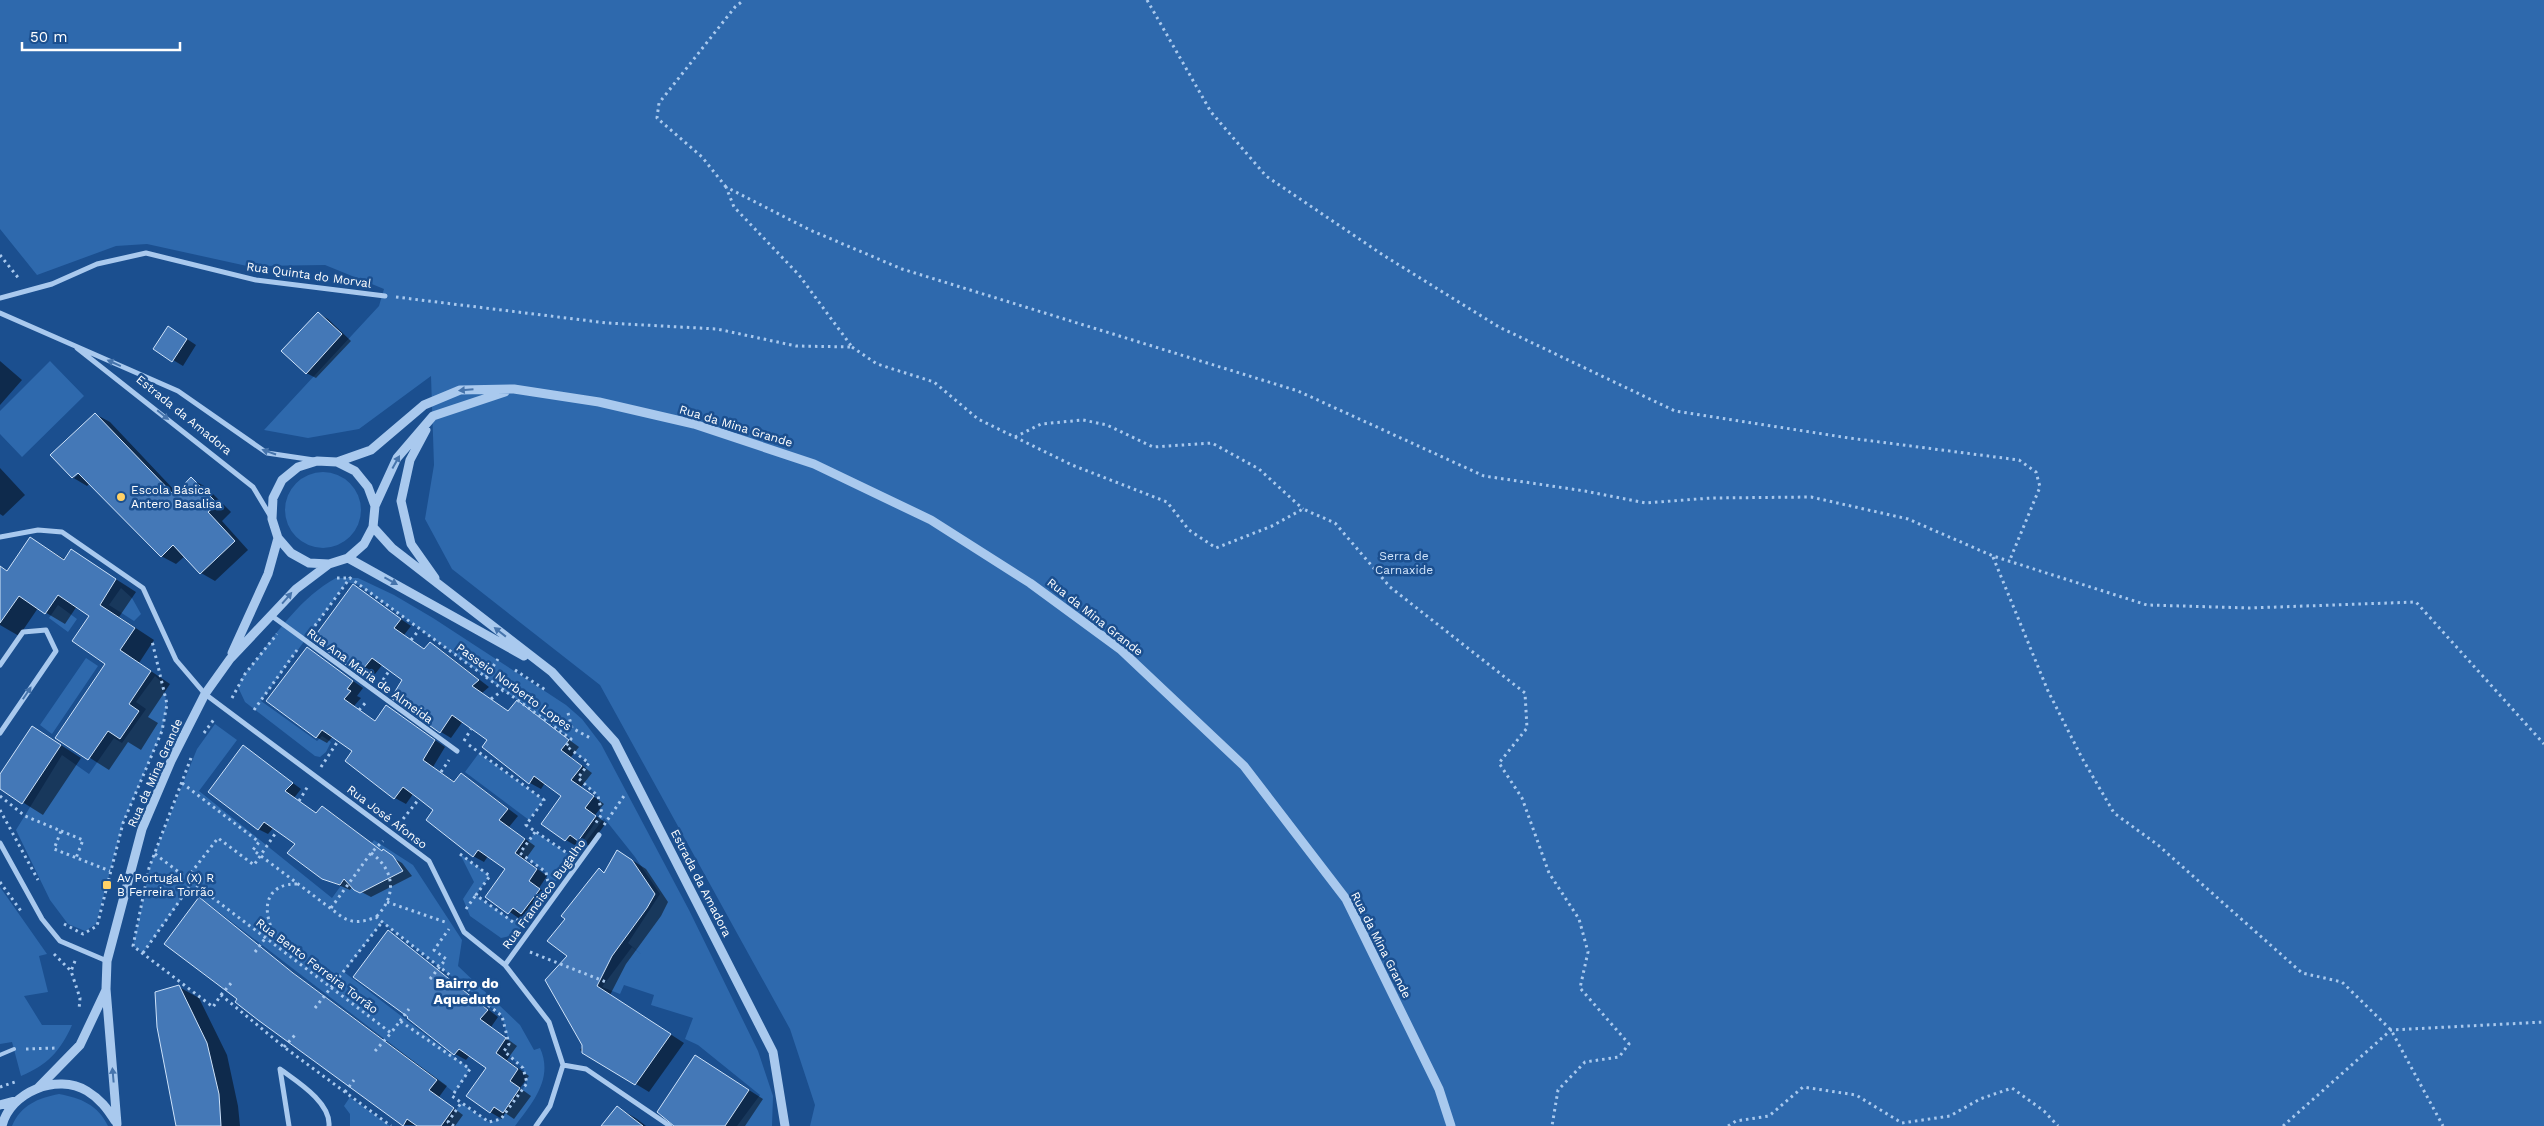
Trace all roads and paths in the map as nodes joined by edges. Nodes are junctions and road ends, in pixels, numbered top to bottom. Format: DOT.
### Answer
graph roads {
  1 [pos="744,0"];
  2 [pos="1147,0"];
  3 [pos="726,187"];
  4 [pos="0,255"];
  5 [pos="28,291"];
  6 [pos="385,296"];
  7 [pos="0,298"];
  8 [pos="0,314"];
  9 [pos="69,342"];
  10 [pos="852,347"];
  11 [pos="514,389"];
  12 [pos="433,416"];
  13 [pos="1015,437"];
  14 [pos="317,461"];
  15 [pos="337,462"];
  16 [pos="375,506"];
  17 [pos="1303,510"];
  18 [pos="272,518"];
  19 [pos="373,526"];
  20 [pos="0,537"];
  21 [pos="278,538"];
  22 [pos="1993,556"];
  23 [pos="348,558"];
  24 [pos="2009,562"];
  25 [pos="329,564"];
  26 [pos="336,578"];
  27 [pos="350,578"];
  28 [pos="366,583"];
  29 [pos="442,587"];
  30 [pos="272,616"];
  31 [pos="284,625"];
  32 [pos="419,630"];
  33 [pos="150,636"];
  34 [pos="304,640"];
  35 [pos="412,640"];
  36 [pos="490,654"];
  37 [pos="230,659"];
  38 [pos="498,659"];
  39 [pos="505,664"];
  40 [pos="0,665"];
  41 [pos="512,668"];
  42 [pos="552,672"];
  43 [pos="486,677"];
  44 [pos="503,690"];
  45 [pos="205,694"];
  46 [pos="553,695"];
  47 [pos="491,699"];
  48 [pos="566,704"];
  49 [pos="225,708"];
  50 [pos="254,710"];
  51 [pos="471,729"];
  52 [pos="0,733"];
  53 [pos="201,737"];
  54 [pos="594,740"];
  55 [pos="338,741"];
  56 [pos="464,741"];
  57 [pos="2544,744"];
  58 [pos="457,751"];
  59 [pos="192,755"];
  60 [pos="315,776"];
  61 [pos="182,783"];
  62 [pos="626,792"];
  63 [pos="0,796"];
  64 [pos="419,799"];
  65 [pos="0,810"];
  66 [pos="591,829"];
  67 [pos="277,831"];
  68 [pos="61,832"];
  69 [pos="535,832"];
  70 [pos="391,833"];
  71 [pos="598,835"];
  72 [pos="0,842"];
  73 [pos="576,851"];
  74 [pos="154,854"];
  75 [pos="371,854"];
  76 [pos="460,854"];
  77 [pos="260,855"];
  78 [pos="76,858"];
  79 [pos="110,871"];
  80 [pos="186,878"];
  81 [pos="192,883"];
  82 [pos="299,884"];
  83 [pos="40,886"];
  84 [pos="543,890"];
  85 [pos="387,902"];
  86 [pos="331,908"];
  87 [pos="528,910"];
  88 [pos="60,917"];
  89 [pos="376,917"];
  90 [pos="382,922"];
  91 [pos="83,934"];
  92 [pos="265,938"];
  93 [pos="518,947"];
  94 [pos="80,950"];
  95 [pos="254,952"];
  96 [pos="143,954"];
  97 [pos="107,961"];
  98 [pos="505,965"];
  99 [pos="440,966"];
  100 [pos="430,979"];
  101 [pos="232,982"];
  102 [pos="606,982"];
  103 [pos="332,987"];
  104 [pos="106,989"];
  105 [pos="221,995"];
  106 [pos="315,1008"];
  107 [pos="409,1009"];
  108 [pos="78,1016"];
  109 [pos="400,1022"];
  110 [pos="2544,1022"];
  111 [pos="2391,1030"];
  112 [pos="391,1032"];
  113 [pos="294,1035"];
  114 [pos="284,1047"];
  115 [pos="64,1048"];
  116 [pos="14,1049"];
  117 [pos="375,1051"];
  118 [pos="0,1055"];
  119 [pos="564,1065"];
  120 [pos="354,1080"];
  121 [pos="38,1088"];
  122 [pos="345,1092"];
  123 [pos="18,1100"];
  124 [pos="461,1103"];
  125 [pos="0,1105"];
  126 [pos="117,1125"];
  127 [pos="2,1126"];
  128 [pos="289,1126"];
  129 [pos="329,1126"];
  130 [pos="391,1126"];
  131 [pos="454,1126"];
  132 [pos="536,1126"];
  133 [pos="670,1126"];
  134 [pos="785,1126"];
  135 [pos="1451,1126"];
  136 [pos="1552,1126"];
  137 [pos="1728,1126"];
  138 [pos="2058,1126"];
  139 [pos="2283,1126"];
  140 [pos="2443,1126"];
  1 -- 3 [label="path"];
  2 -- 24 [label="path"];
  3 -- 10 [label="path"];
  3 -- 22 [label="path"];
  4 -- 5 [label="path"];
  5 -- 6 [label="street, Rua Quinta do Morval"];
  5 -- 7 [label="street, Rua Quinta do Morval"];
  6 -- 10 [label="path"];
  8 -- 9 [label="street, Estrada da Amadora"];
  14 -- 9 [label="street, Estrada da Amadora, one-way"];
  9 -- 18 [label="street, Estrada da Amadora, one-way"];
  10 -- 13 [label="path"];
  11 -- 12 [label="street, Rua da Mina Grande"];
  11 -- 15 [label="street, Rua da Mina Grande, one-way"];
  11 -- 135 [label="street, Rua da Mina Grande"];
  16 -- 12 [label="street, one-way"];
  12 -- 29 [label="street"];
  13 -- 17 [label="path"];
  13 -- 17 [label="path"];
  14 -- 15 [label="street"];
  14 -- 18 [label="street"];
  15 -- 16 [label="street"];
  16 -- 19 [label="street"];
  17 -- 136 [label="path"];
  18 -- 21 [label="street"];
  19 -- 23 [label="street"];
  19 -- 29 [label="street, Estrada da Amadora"];
  20 -- 45 [label="street, Rua José Afonso"];
  21 -- 25 [label="street"];
  21 -- 37 [label="street"];
  22 -- 24 [label="path"];
  22 -- 111 [label="path"];
  23 -- 25 [label="street"];
  23 -- 42 [label="street, Estrada da Amadora, one-way"];
  24 -- 57 [label="path"];
  30 -- 25 [label="street, one-way"];
  26 -- 27 [label="path"];
  27 -- 28 [label="path"];
  27 -- 32 [label="path, Passeio Norberto Lopes"];
  27 -- 34 [label="path"];
  42 -- 29 [label="street, Estrada da Amadora, one-way"];
  30 -- 31 [label="street, Rua Ana Maria de Almeida"];
  30 -- 37 [label="street"];
  31 -- 34 [label="street, Rua Ana Maria de Almeida"];
  31 -- 49 [label="path"];
  32 -- 35 [label="path"];
  32 -- 43 [label="path, Passeio Norberto Lopes"];
  33 -- 79 [label="path"];
  34 -- 50 [label="path"];
  34 -- 58 [label="street, Rua Ana Maria de Almeida"];
  36 -- 38 [label="path"];
  37 -- 45 [label="street, Rua da Mina Grande"];
  38 -- 39 [label="path"];
  38 -- 43 [label="path"];
  52 -- 40 [label="street, one-way"];
  41 -- 46 [label="path"];
  42 -- 134 [label="street, Estrada da Amadora"];
  43 -- 44 [label="path, Passeio Norberto Lopes"];
  44 -- 47 [label="path"];
  44 -- 66 [label="path, Passeio Norberto Lopes"];
  45 -- 49 [label="street, Rua José Afonso"];
  45 -- 97 [label="street, Rua da Mina Grande"];
  48 -- 54 [label="path"];
  49 -- 53 [label="path"];
  49 -- 60 [label="street, Rua José Afonso"];
  51 -- 56 [label="path"];
  55 -- 60 [label="path"];
  56 -- 58 [label="path"];
  56 -- 69 [label="path"];
  59 -- 61 [label="path"];
  60 -- 70 [label="street, Rua José Afonso"];
  61 -- 74 [label="path"];
  61 -- 77 [label="path"];
  62 -- 71 [label="path"];
  63 -- 68 [label="path"];
  64 -- 70 [label="path"];
  65 -- 83 [label="path"];
  67 -- 77 [label="path"];
  68 -- 78 [label="path"];
  68 -- 78 [label="path"];
  69 -- 73 [label="path"];
  69 -- 84 [label="path"];
  70 -- 75 [label="path"];
  70 -- 98 [label="street, Rua José Afonso"];
  71 -- 93 [label="street, Rua Francisco Bugalho"];
  72 -- 94 [label="street"];
  74 -- 80 [label="path, Rua Bento Ferreira Torrão"];
  74 -- 96 [label="path"];
  75 -- 85 [label="path"];
  75 -- 86 [label="path"];
  76 -- 87 [label="path"];
  77 -- 80 [label="path"];
  77 -- 82 [label="path"];
  78 -- 79 [label="path"];
  79 -- 91 [label="path"];
  80 -- 81 [label="path, Rua Bento Ferreira Torrão"];
  81 -- 92 [label="path, Rua Bento Ferreira Torrão"];
  81 -- 96 [label="path"];
  82 -- 86 [label="path"];
  82 -- 92 [label="path"];
  85 -- 89 [label="path"];
  85 -- 99 [label="path"];
  86 -- 89 [label="path"];
  88 -- 91 [label="path"];
  89 -- 90 [label="path"];
  90 -- 99 [label="path"];
  90 -- 103 [label="path"];
  91 -- 94 [label="path"];
  92 -- 95 [label="path"];
  92 -- 103 [label="path, Rua Bento Ferreira Torrão"];
  93 -- 98 [label="street, Rua Francisco Bugalho"];
  93 -- 102 [label="path"];
  94 -- 97 [label="street"];
  94 -- 108 [label="path"];
  96 -- 105 [label="path"];
  97 -- 104 [label="street, Rua da Mina Grande"];
  98 -- 119 [label="street, Rua José Afonso"];
  99 -- 100 [label="path"];
  99 -- 124 [label="path"];
  101 -- 105 [label="path"];
  103 -- 106 [label="path"];
  103 -- 112 [label="path, Rua Bento Ferreira Torrão"];
  104 -- 121 [label="street"];
  126 -- 104 [label="street, Rua da Mina Grande, one-way"];
  105 -- 114 [label="path"];
  107 -- 109 [label="path"];
  109 -- 112 [label="path"];
  109 -- 124 [label="path"];
  110 -- 111 [label="path"];
  111 -- 139 [label="path"];
  111 -- 140 [label="path"];
  112 -- 117 [label="path"];
  113 -- 114 [label="path"];
  114 -- 122 [label="path"];
  115 -- 116 [label="path"];
  116 -- 118 [label="lane"];
  119 -- 132 [label="street"];
  119 -- 133 [label="street"];
  120 -- 122 [label="path"];
  121 -- 123 [label="street"];
  121 -- 126 [label="street"];
  122 -- 130 [label="path"];
  123 -- 125 [label="street"];
  123 -- 127 [label="street"];
  124 -- 131 [label="path"];
  128 -- 129 [label="street"];
  137 -- 138 [label="path"];
}
